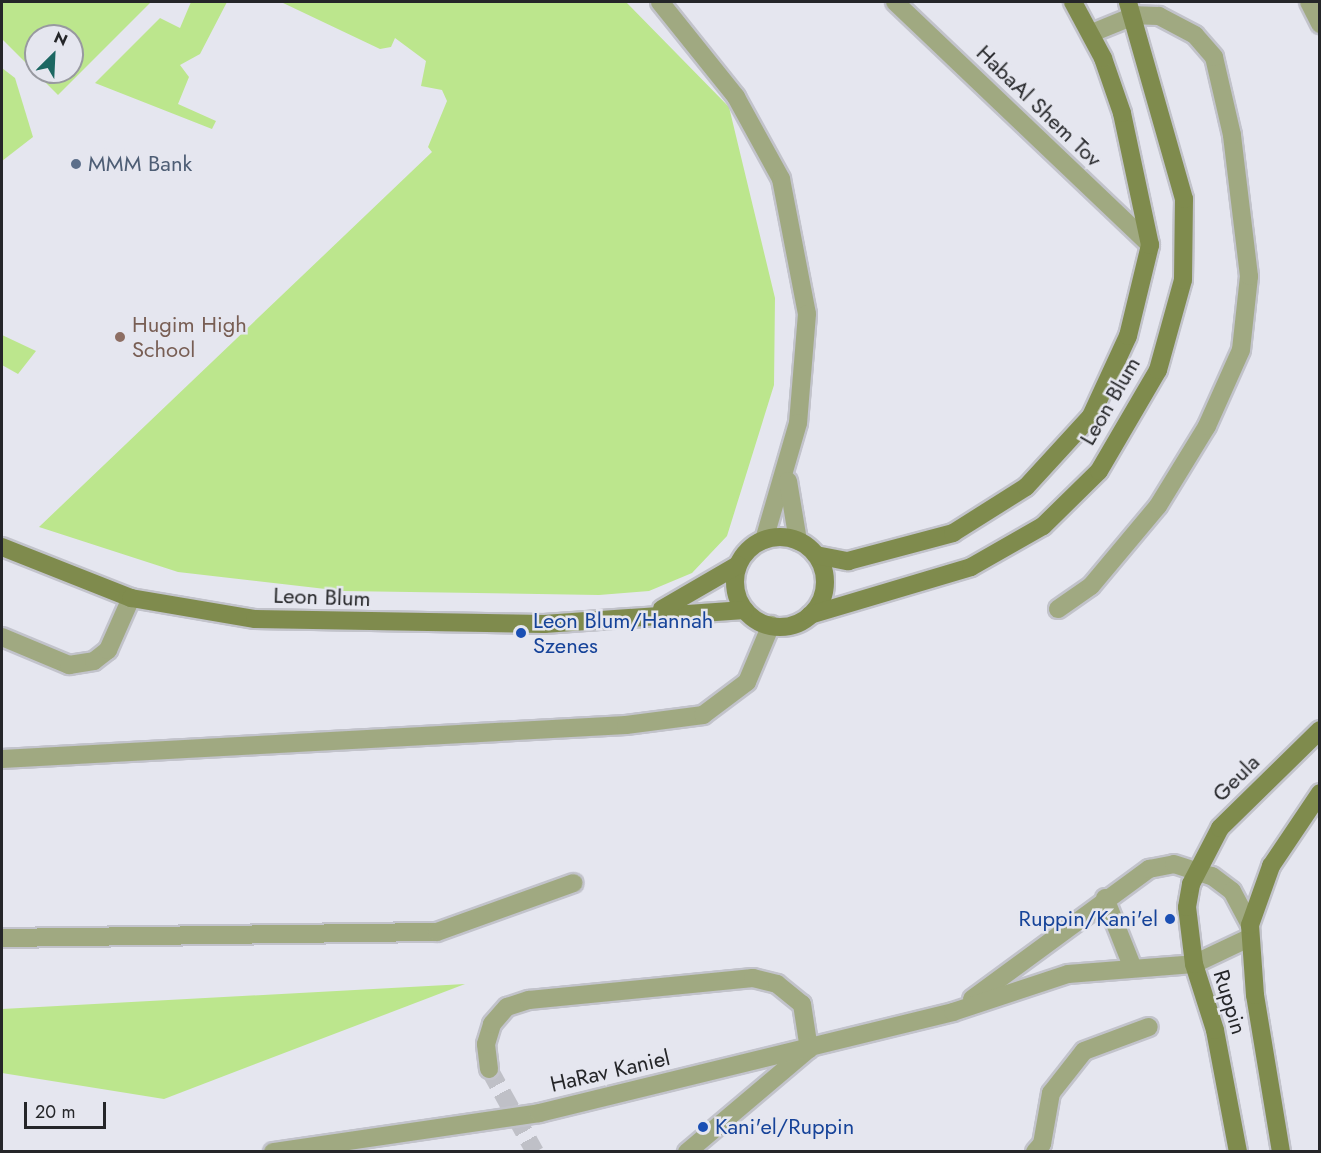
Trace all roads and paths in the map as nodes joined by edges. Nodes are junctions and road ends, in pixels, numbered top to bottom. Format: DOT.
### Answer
graph roads {
  1 [pos="660,2"];
  2 [pos="895,2"];
  3 [pos="1073,2"];
  4 [pos="1309,2"];
  5 [pos="1132,8"];
  6 [pos="1320,24"];
  7 [pos="1092,33"];
  8 [pos="1150,245"];
  9 [pos="788,470"];
  10 [pos="764,540"];
  11 [pos="798,541"];
  12 [pos="2,547"];
  13 [pos="816,555"];
  14 [pos="738,565"];
  15 [pos="131,598"];
  16 [pos="1058,609"];
  17 [pos="746,610"];
  18 [pos="652,613"];
  19 [pos="810,615"];
  20 [pos="771,625"];
  21 [pos="2,637"];
  22 [pos="1320,730"];
  23 [pos="2,759"];
  24 [pos="1320,793"];
  25 [pos="1196,867"];
  26 [pos="574,883"];
  27 [pos="1105,898"];
  28 [pos="1250,931"];
  29 [pos="2,938"];
  30 [pos="1194,964"];
  31 [pos="1132,966"];
  32 [pos="953,1012"];
  33 [pos="1149,1028"];
  34 [pos="809,1049"];
  35 [pos="489,1068"];
  36 [pos="273,1152"];
  37 [pos="687,1152"];
  38 [pos="1035,1152"];
  39 [pos="1238,1152"];
  40 [pos="1281,1152"];
  1 -- 9 [label="street"];
  2 -- 8 [label="street, HabaAl Shem Tov"];
  3 -- 7 [label="street, Leon Blum"];
  4 -- 6 [label="street"];
  5 -- 7 [label="street"];
  5 -- 16 [label="street"];
  5 -- 19 [label="street, Leon Blum"];
  7 -- 8 [label="street, Leon Blum"];
  8 -- 13 [label="street, Leon Blum"];
  9 -- 10 [label="street"];
  9 -- 11 [label="street"];
  10 -- 11 [label="street"];
  10 -- 14 [label="street"];
  11 -- 13 [label="street"];
  12 -- 15 [label="street, Leon Blum"];
  13 -- 19 [label="street"];
  14 -- 17 [label="street"];
  14 -- 18 [label="street, Leon Blum"];
  15 -- 18 [label="street, Leon Blum"];
  15 -- 21 [label="street"];
  17 -- 18 [label="street, Leon Blum"];
  17 -- 20 [label="street"];
  19 -- 20 [label="street"];
  20 -- 23 [label="street"];
  22 -- 25 [label="street, Geula"];
  24 -- 28 [label="street"];
  25 -- 27 [label="street, HaRav Kaniel"];
  25 -- 28 [label="street"];
  25 -- 30 [label="street, Ruppin"];
  26 -- 29 [label="street"];
  27 -- 31 [label="street"];
  27 -- 32 [label="street, HaRav Kaniel"];
  28 -- 30 [label="street, HaRav Kaniel"];
  28 -- 40 [label="street, Ruppin"];
  30 -- 31 [label="street, HaRav Kaniel"];
  30 -- 39 [label="street, Ruppin"];
  31 -- 32 [label="street, HaRav Kaniel"];
  32 -- 34 [label="street, HaRav Kaniel"];
  33 -- 38 [label="street"];
  34 -- 35 [label="street"];
  34 -- 36 [label="street, HaRav Kaniel"];
  34 -- 37 [label="street"];
}
